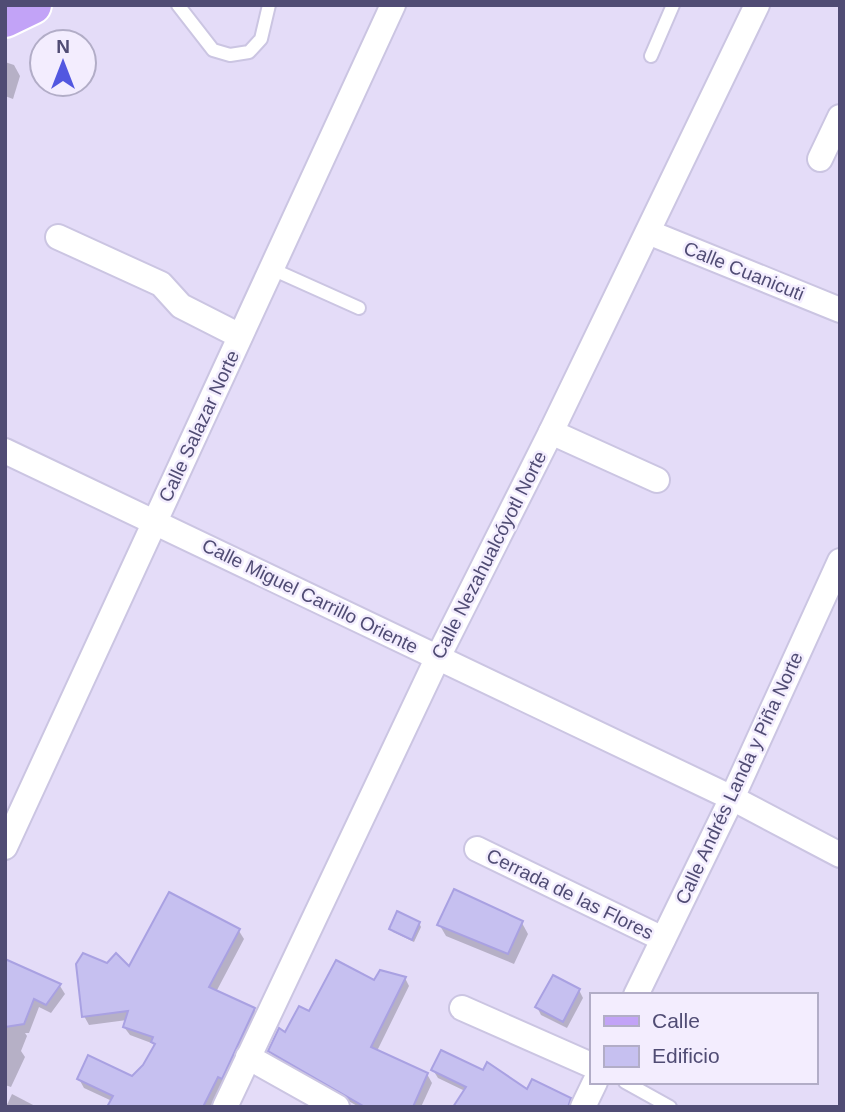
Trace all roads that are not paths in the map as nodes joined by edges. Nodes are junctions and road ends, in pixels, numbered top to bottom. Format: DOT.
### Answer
graph roads {
  1 [pos="32,5"];
  2 [pos="178,5"];
  3 [pos="269,5"];
  4 [pos="393,5"];
  5 [pos="673,5"];
  6 [pos="757,5"];
  7 [pos="5,18"];
  8 [pos="651,56"];
  9 [pos="840,117"];
  10 [pos="820,159"];
  11 [pos="648,232"];
  12 [pos="58,237"];
  13 [pos="272,269"];
  14 [pos="359,308"];
  15 [pos="840,310"];
  16 [pos="240,336"];
  17 [pos="551,432"];
  18 [pos="5,451"];
  19 [pos="657,480"];
  20 [pos="155,522"];
  21 [pos="840,561"];
  22 [pos="438,657"];
  23 [pos="732,798"];
  24 [pos="5,847"];
  25 [pos="477,849"];
  26 [pos="840,855"];
  27 [pos="663,939"];
  28 [pos="637,993"];
  29 [pos="462,1008"];
  30 [pos="248,1057"];
  31 [pos="590,1065"];
  32 [pos="594,1084"];
  33 [pos="629,1084"];
  34 [pos="225,1107"];
  35 [pos="337,1107"];
  36 [pos="583,1107"];
  37 [pos="670,1107"];
  1 -- 7 [label="main road"];
  2 -- 3 [label="lane"];
  4 -- 13 [label="street, Calle Salazar Norte"];
  5 -- 8 [label="lane"];
  6 -- 11 [label="street, Calle Nezahualcóyotl Norte"];
  9 -- 10 [label="street"];
  11 -- 15 [label="street, Calle Cuanicuti"];
  11 -- 17 [label="street, Calle Nezahualcóyotl Norte"];
  12 -- 16 [label="street"];
  13 -- 14 [label="lane"];
  13 -- 16 [label="street, Calle Salazar Norte"];
  16 -- 20 [label="street, Calle Salazar Norte"];
  17 -- 19 [label="street"];
  17 -- 22 [label="street, Calle Nezahualcóyotl Norte"];
  18 -- 20 [label="street, Calle Miguel Carrillo Oriente"];
  20 -- 22 [label="street, Calle Miguel Carrillo Oriente"];
  20 -- 24 [label="street, Calle Salazar Norte"];
  21 -- 23 [label="street, Calle Andrés Landa y Piña Norte"];
  22 -- 23 [label="street, Calle Miguel Carrillo Oriente"];
  22 -- 30 [label="street, Calle Nezahualcóyotl Norte"];
  23 -- 26 [label="street, Calle Miguel Carrillo Oriente"];
  23 -- 27 [label="street, Calle Andrés Landa y Piña Norte"];
  25 -- 27 [label="street, Cerrada de las Flores"];
  27 -- 28 [label="street, Calle Andrés Landa y Piña Norte"];
  29 -- 31 [label="street"];
  30 -- 34 [label="street, Calle Nezahualcóyotl Norte"];
  30 -- 35 [label="street"];
  32 -- 36 [label="street"];
  33 -- 37 [label="lane"];
}
